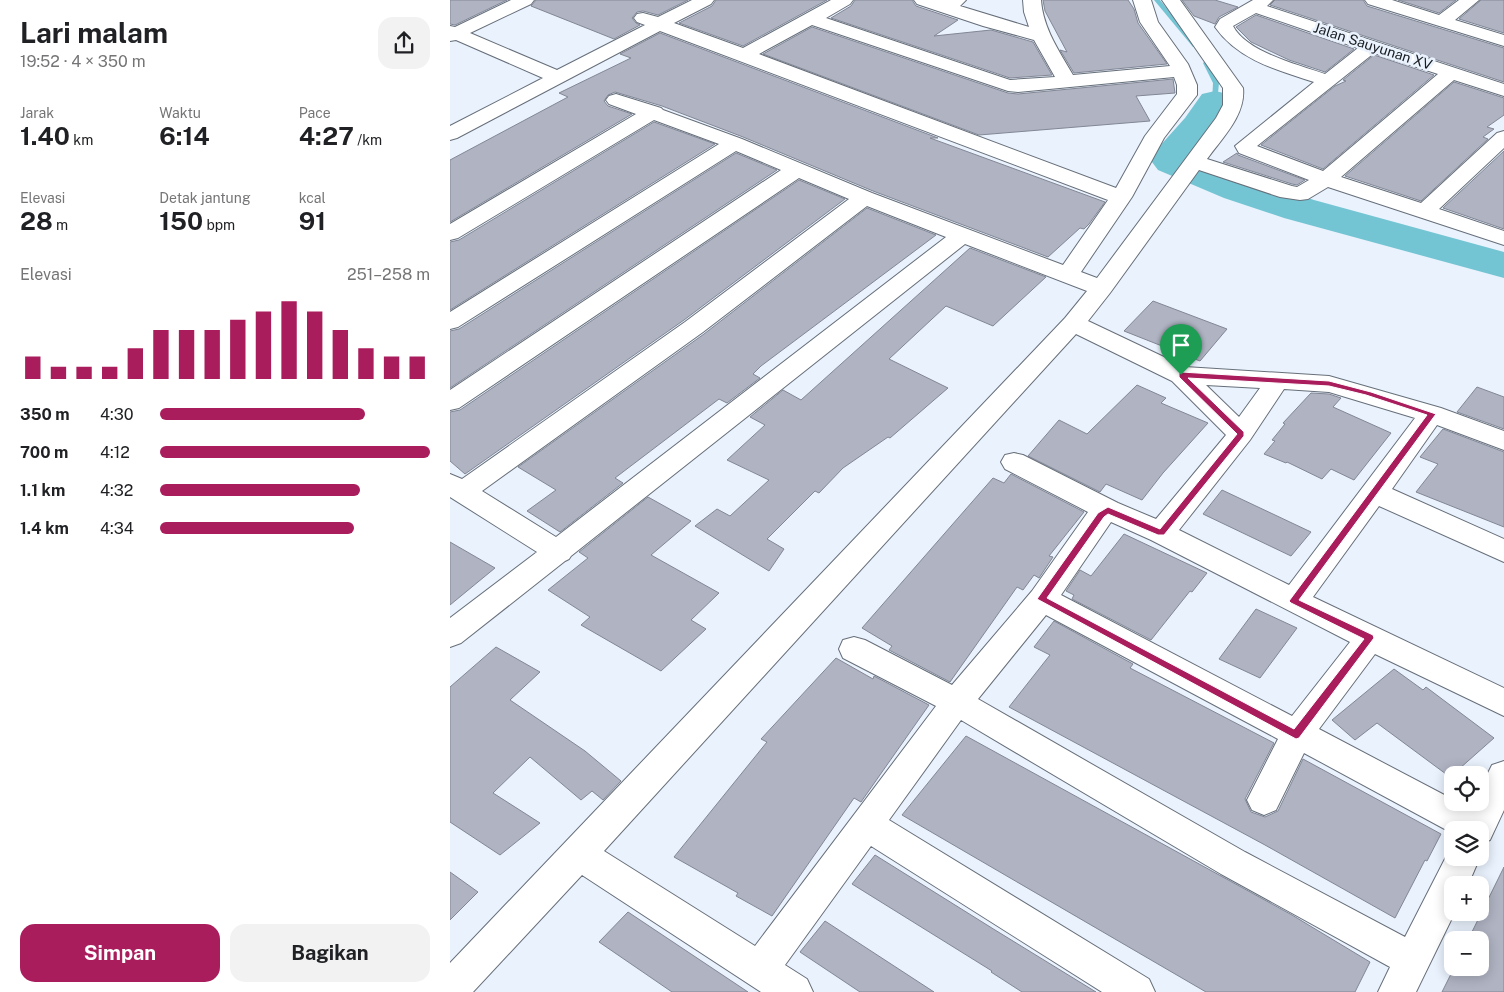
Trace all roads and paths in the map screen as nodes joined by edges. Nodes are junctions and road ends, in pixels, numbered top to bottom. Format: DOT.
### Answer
graph roads {
  1 [pos="525,0"];
  2 [pos="678,0"];
  3 [pos="705,0"];
  4 [pos="844,0"];
  5 [pos="923,0"];
  6 [pos="1032,0"];
  7 [pos="1142,0"];
  8 [pos="1171,0"];
  9 [pos="1374,0"];
  10 [pos="1470,0"];
  11 [pos="1259,3"];
  12 [pos="951,4"];
  13 [pos="811,19"];
  14 [pos="652,21"];
  15 [pos="1442,21"];
  16 [pos="452,34"];
  17 [pos="1041,36"];
  18 [pos="1504,41"];
  19 [pos="1372,46"];
  20 [pos="744,55"];
  21 [pos="1180,69"];
  22 [pos="1452,72"];
  23 [pos="550,75"];
  24 [pos="1067,81"];
  25 [pos="1328,81"];
  26 [pos="1504,90"];
  27 [pos="616,100"];
  28 [pos="654,112"];
  29 [pos="450,118"];
  30 [pos="450,134"];
  31 [pos="1504,136"];
  32 [pos="735,142"];
  33 [pos="1190,167"];
  34 [pos="796,170"];
  35 [pos="1326,179"];
  36 [pos="1121,197"];
  37 [pos="864,198"];
  38 [pos="1424,212"];
  39 [pos="450,233"];
  40 [pos="963,234"];
  41 [pos="1504,238"];
  42 [pos="1068,274"];
  43 [pos="1102,288"];
  44 [pos="450,322"];
  45 [pos="1073,323"];
  46 [pos="1181,375"];
  47 [pos="1278,380"];
  48 [pos="450,402"];
  49 [pos="1432,414"];
  50 [pos="1241,434"];
  51 [pos="1504,441"];
  52 [pos="1014,462"];
  53 [pos="456,488"];
  54 [pos="1374,492"];
  55 [pos="1108,510"];
  56 [pos="1161,533"];
  57 [pos="1504,551"];
  58 [pos="559,552"];
  59 [pos="1042,599"];
  60 [pos="1294,601"];
  61 [pos="450,635"];
  62 [pos="1370,638"];
  63 [pos="854,649"];
  64 [pos="958,702"];
  65 [pos="1504,703"];
  66 [pos="1296,735"];
  67 [pos="1504,775"];
  68 [pos="1264,800"];
  69 [pos="1460,821"];
  70 [pos="1481,821"];
  71 [pos="866,824"];
  72 [pos="579,854"];
  73 [pos="1459,866"];
  74 [pos="1412,960"];
  75 [pos="759,970"];
  76 [pos="450,990"];
  77 [pos="794,992"];
  78 [pos="1136,992"];
  79 [pos="1397,992"];
  1 -- 16 [label="street"];
  2 -- 14 [label="street"];
  3 -- 14 [label="street"];
  4 -- 13 [label="street"];
  5 -- 12 [label="street"];
  6 -- 17 [label="street"];
  7 -- 21 [label="street"];
  8 -- 33 [label="street"];
  9 -- 15 [label="street"];
  10 -- 15 [label="street"];
  11 -- 19 [label="street, Jalan Sauyunan XV"];
  11 -- 25 [label="street"];
  12 -- 17 [label="street"];
  13 -- 20 [label="street"];
  13 -- 24 [label="street"];
  14 -- 20 [label="street"];
  14 -- 23 [label="street"];
  15 -- 18 [label="street"];
  16 -- 23 [label="street"];
  17 -- 24 [label="street"];
  19 -- 22 [label="street, Jalan Sauyunan XV"];
  19 -- 25 [label="street"];
  20 -- 36 [label="street"];
  21 -- 24 [label="street"];
  21 -- 36 [label="street"];
  22 -- 26 [label="street, Jalan Sauyunan XV"];
  22 -- 35 [label="street"];
  23 -- 29 [label="street"];
  23 -- 30 [label="street"];
  25 -- 35 [label="street"];
  27 -- 28 [label="street"];
  28 -- 32 [label="street"];
  28 -- 39 [label="street"];
  31 -- 38 [label="street"];
  32 -- 34 [label="street"];
  32 -- 44 [label="street"];
  33 -- 35 [label="street"];
  33 -- 43 [label="street"];
  34 -- 37 [label="street"];
  34 -- 48 [label="street"];
  35 -- 38 [label="street"];
  36 -- 42 [label="street"];
  37 -- 40 [label="street"];
  37 -- 53 [label="street"];
  38 -- 41 [label="street"];
  40 -- 42 [label="street"];
  40 -- 58 [label="street"];
  42 -- 43 [label="street"];
  43 -- 45 [label="street"];
  45 -- 46 [label="street"];
  45 -- 72 [label="street"];
  46 -- 47 [label="street"];
  46 -- 50 [label="street"];
  47 -- 49 [label="street"];
  47 -- 50 [label="street"];
  49 -- 51 [label="street"];
  49 -- 54 [label="street"];
  50 -- 56 [label="street"];
  52 -- 55 [label="street"];
  53 -- 58 [label="street"];
  54 -- 57 [label="street"];
  54 -- 60 [label="street"];
  55 -- 56 [label="street"];
  55 -- 59 [label="street"];
  56 -- 60 [label="street"];
  58 -- 61 [label="street"];
  59 -- 64 [label="street"];
  59 -- 66 [label="street"];
  60 -- 62 [label="street"];
  62 -- 65 [label="street"];
  62 -- 66 [label="street"];
  63 -- 64 [label="street"];
  64 -- 71 [label="street"];
  64 -- 74 [label="street"];
  66 -- 68 [label="street"];
  66 -- 69 [label="street"];
  67 -- 70 [label="street"];
  71 -- 75 [label="street"];
  71 -- 78 [label="street"];
  72 -- 75 [label="street"];
  72 -- 76 [label="street"];
  73 -- 74 [label="street"];
  74 -- 79 [label="street"];
  75 -- 77 [label="street"];
}
